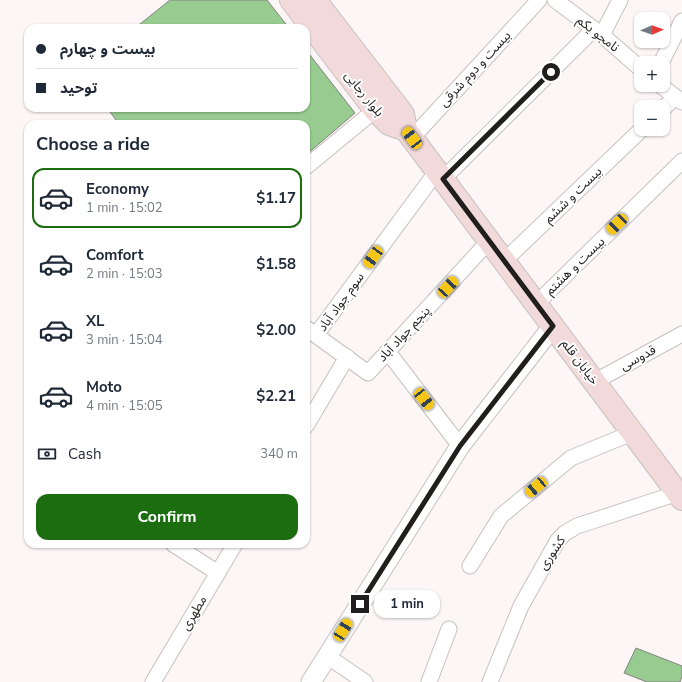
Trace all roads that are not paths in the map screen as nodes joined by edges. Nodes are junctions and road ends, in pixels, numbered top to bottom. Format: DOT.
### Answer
graph roads {
  1 [pos="291,0"];
  2 [pos="315,0"];
  3 [pos="539,0"];
  4 [pos="554,0"];
  5 [pos="620,0"];
  6 [pos="682,21"];
  7 [pos="309,24"];
  8 [pos="310,25"];
  9 [pos="598,32"];
  10 [pos="664,56"];
  11 [pos="634,63"];
  12 [pos="670,92"];
  13 [pos="679,99"];
  14 [pos="670,105"];
  15 [pos="375,110"];
  16 [pos="409,134"];
  17 [pos="635,136"];
  18 [pos="682,161"];
  19 [pos="310,164"];
  20 [pos="440,175"];
  21 [pos="489,241"];
  22 [pos="504,261"];
  23 [pos="536,304"];
  24 [pos="553,326"];
  25 [pos="311,332"];
  26 [pos="680,339"];
  27 [pos="388,352"];
  28 [pos="347,358"];
  29 [pos="594,382"];
  30 [pos="310,419"];
  31 [pos="632,433"];
  32 [pos="460,446"];
  33 [pos="681,494"];
  34 [pos="179,548"];
  35 [pos="233,548"];
  36 [pos="470,566"];
  37 [pos="218,573"];
  38 [pos="449,629"];
  39 [pos="327,656"];
  40 [pos="153,682"];
  41 [pos="311,682"];
  42 [pos="365,682"];
  43 [pos="429,682"];
  44 [pos="490,682"];
  1 -- 7 [label="main road, بلوار رجایی"];
  2 -- 16 [label="main road, بلوار رجایی"];
  3 -- 16 [label="street, بیست و دوم شرقی"];
  4 -- 9 [label="street, نامجو یکم"];
  5 -- 9 [label="street, سوم جواد آباد"];
  6 -- 10 [label="street"];
  8 -- 15 [label="main road, بلوار رجایی"];
  9 -- 11 [label="street, نامجو یکم"];
  9 -- 20 [label="street, سوم جواد آباد"];
  12 -- 13 [label="street"];
  13 -- 14 [label="street"];
  15 -- 16 [label="main road, بلوار رجایی"];
  15 -- 19 [label="street"];
  16 -- 20 [label="main road, خیابان قلم"];
  17 -- 22 [label="street, بیست و ششم"];
  18 -- 23 [label="street, بیست و هشتم"];
  20 -- 21 [label="main road, خیابان قلم"];
  20 -- 25 [label="street, سوم جواد آباد"];
  21 -- 22 [label="main road, خیابان قلم"];
  21 -- 27 [label="street, پنجم جواد آباد"];
  22 -- 23 [label="main road, خیابان قلم"];
  23 -- 24 [label="main road, خیابان قلم"];
  24 -- 29 [label="main road, خیابان قلم"];
  24 -- 32 [label="street"];
  25 -- 28 [label="street"];
  26 -- 29 [label="street, قدوسی"];
  27 -- 28 [label="street, پنجم جواد آباد"];
  27 -- 32 [label="street"];
  28 -- 30 [label="street"];
  29 -- 31 [label="main road, خیابان قلم"];
  31 -- 33 [label="main road, خیابان قلم"];
  31 -- 36 [label="street"];
  32 -- 39 [label="street"];
  33 -- 44 [label="street, کشوری"];
  34 -- 37 [label="street"];
  35 -- 37 [label="street, مطهری"];
  37 -- 40 [label="street, مطهری"];
  38 -- 43 [label="street"];
  39 -- 41 [label="street"];
  39 -- 42 [label="street"];
}
